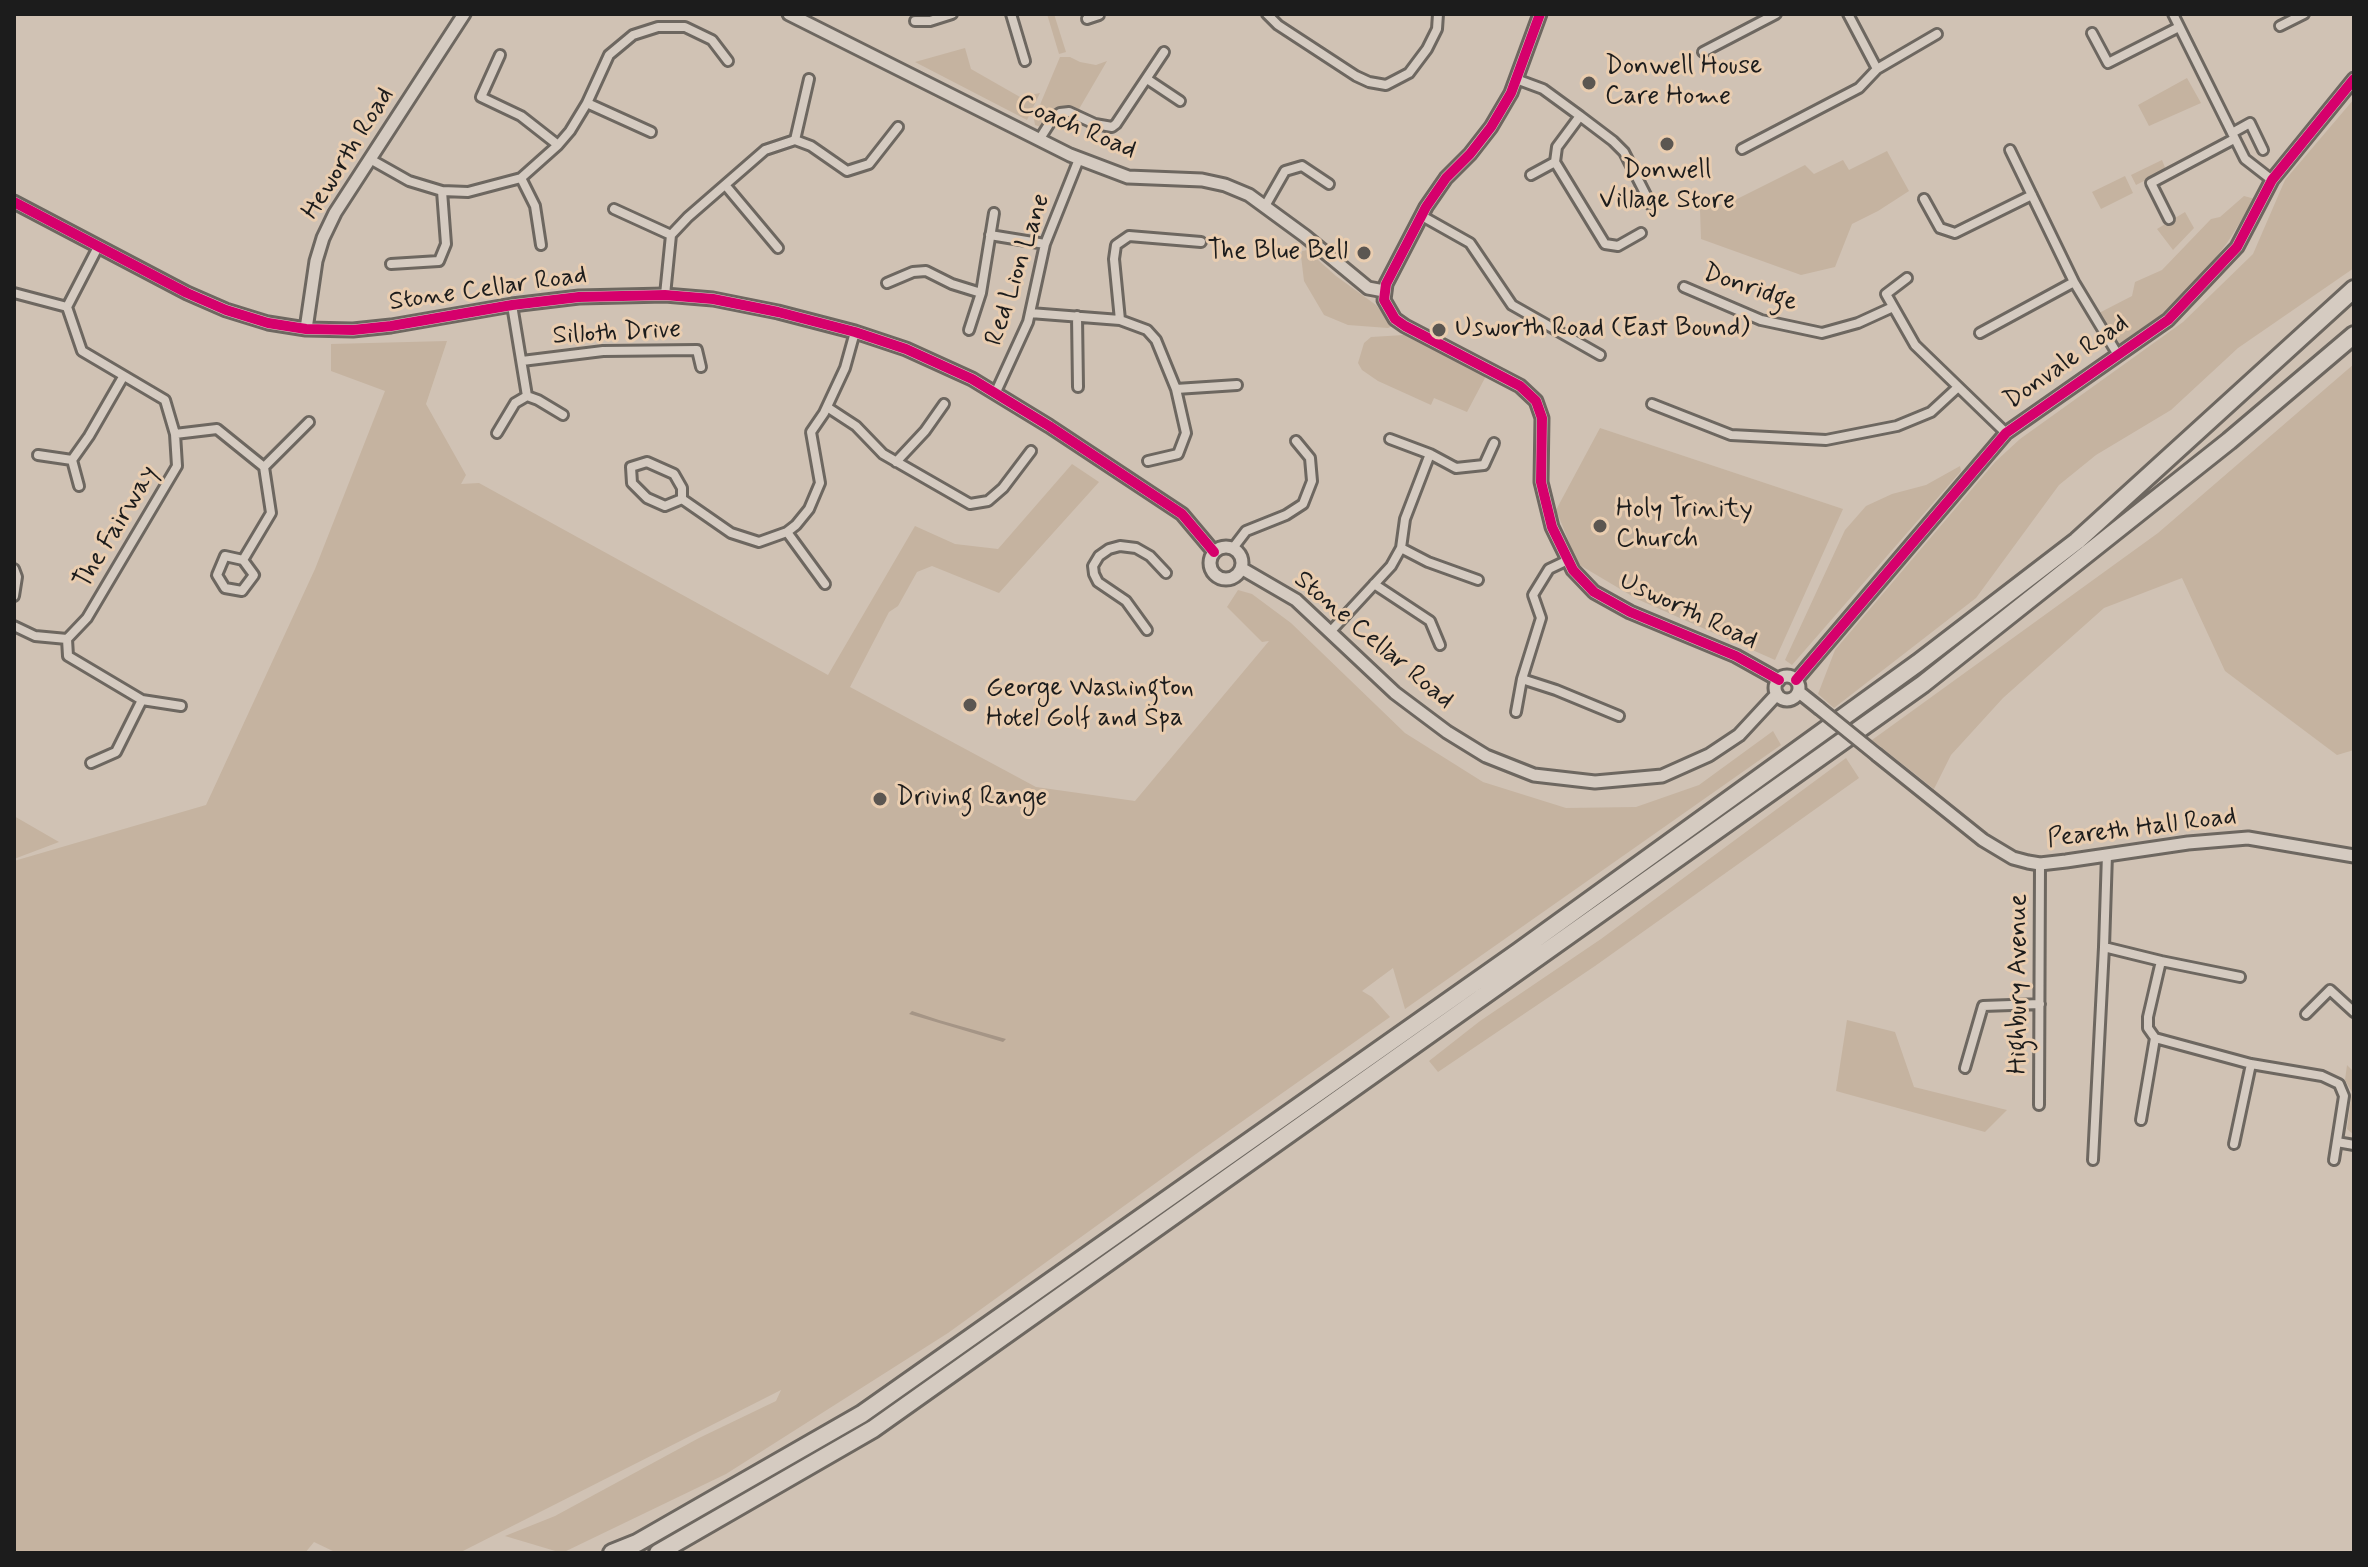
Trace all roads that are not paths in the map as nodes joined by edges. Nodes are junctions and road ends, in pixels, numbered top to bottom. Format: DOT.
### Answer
graph roads {
  1 [pos="464,14"];
  2 [pos="789,14"];
  3 [pos="952,14"];
  4 [pos="1011,14"];
  5 [pos="1267,14"];
  6 [pos="1438,14"];
  7 [pos="1540,14"];
  8 [pos="1776,14"];
  9 [pos="1848,14"];
  10 [pos="2173,14"];
  11 [pos="2304,14"];
  12 [pos="915,21"];
  13 [pos="2280,26"];
  14 [pos="2179,27"];
  15 [pos="2092,33"];
  16 [pos="1937,34"];
  17 [pos="1164,52"];
  18 [pos="1703,52"];
  19 [pos="500,55"];
  20 [pos="728,61"];
  21 [pos="1025,61"];
  22 [pos="1877,69"];
  23 [pos="809,79"];
  24 [pos="1147,79"];
  25 [pos="1516,79"];
  26 [pos="2354,79"];
  27 [pos="1180,101"];
  28 [pos="587,103"];
  29 [pos="1580,116"];
  30 [pos="898,127"];
  31 [pos="651,132"];
  32 [pos="2233,136"];
  33 [pos="795,140"];
  34 [pos="1039,140"];
  35 [pos="558,145"];
  36 [pos="1742,149"];
  37 [pos="2010,150"];
  38 [pos="2263,150"];
  39 [pos="370,159"];
  40 [pos="1079,159"];
  41 [pos="1555,162"];
  42 [pos="1531,175"];
  43 [pos="521,178"];
  44 [pos="2272,180"];
  45 [pos="1329,184"];
  46 [pos="726,186"];
  47 [pos="442,191"];
  48 [pos="2032,195"];
  49 [pos="1924,199"];
  50 [pos="14,202"];
  51 [pos="1651,205"];
  52 [pos="1265,206"];
  53 [pos="614,209"];
  54 [pos="994,213"];
  55 [pos="1422,216"];
  56 [pos="2169,219"];
  57 [pos="1641,233"];
  58 [pos="671,235"];
  59 [pos="990,235"];
  60 [pos="1201,242"];
  61 [pos="1045,244"];
  62 [pos="541,245"];
  63 [pos="98,247"];
  64 [pos="778,248"];
  65 [pos="391,264"];
  66 [pos="1907,278"];
  67 [pos="2074,282"];
  68 [pos="887,283"];
  69 [pos="1684,287"];
  70 [pos="1384,291"];
  71 [pos="2354,291"];
  72 [pos="14,293"];
  73 [pos="981,293"];
  74 [pos="665,295"];
  75 [pos="512,305"];
  76 [pos="67,307"];
  77 [pos="1893,307"];
  78 [pos="1030,313"];
  79 [pos="1077,316"];
  80 [pos="1120,320"];
  81 [pos="2354,323"];
  82 [pos="306,329"];
  83 [pos="969,330"];
  84 [pos="855,332"];
  85 [pos="1980,333"];
  86 [pos="2354,335"];
  87 [pos="1600,355"];
  88 [pos="2118,355"];
  89 [pos="522,361"];
  90 [pos="701,367"];
  91 [pos="123,377"];
  92 [pos="1237,385"];
  93 [pos="1078,387"];
  94 [pos="1957,388"];
  95 [pos="1176,389"];
  96 [pos="995,394"];
  97 [pos="527,396"];
  98 [pos="944,404"];
  99 [pos="1652,404"];
  100 [pos="827,407"];
  101 [pos="563,415"];
  102 [pos="309,422"];
  103 [pos="497,433"];
  104 [pos="2006,433"];
  105 [pos="175,434"];
  106 [pos="1390,439"];
  107 [pos="1296,441"];
  108 [pos="2229,441"];
  109 [pos="1494,443"];
  110 [pos="1031,451"];
  111 [pos="1430,454"];
  112 [pos="38,455"];
  113 [pos="72,460"];
  114 [pos="1148,461"];
  115 [pos="896,462"];
  116 [pos="264,467"];
  117 [pos="79,486"];
  118 [pos="682,499"];
  119 [pos="787,532"];
  120 [pos="1233,548"];
  121 [pos="1401,548"];
  122 [pos="1214,552"];
  123 [pos="243,560"];
  124 [pos="1568,560"];
  125 [pos="1241,568"];
  126 [pos="14,569"];
  127 [pos="1166,573"];
  128 [pos="1478,580"];
  129 [pos="825,584"];
  130 [pos="1374,584"];
  131 [pos="14,596"];
  132 [pos="14,626"];
  133 [pos="1147,630"];
  134 [pos="1330,632"];
  135 [pos="67,639"];
  136 [pos="1440,645"];
  137 [pos="1522,679"];
  138 [pos="1779,680"];
  139 [pos="1797,686"];
  140 [pos="1777,694"];
  141 [pos="142,700"];
  142 [pos="181,706"];
  143 [pos="1516,712"];
  144 [pos="1619,716"];
  145 [pos="116,752"];
  146 [pos="122,760"];
  147 [pos="91,763"];
  148 [pos="2107,854"];
  149 [pos="2354,856"];
  150 [pos="2040,864"];
  151 [pos="2104,947"];
  152 [pos="2161,961"];
  153 [pos="2240,977"];
  154 [pos="2040,1004"];
  155 [pos="2354,1012"];
  156 [pos="2306,1014"];
  157 [pos="2155,1038"];
  158 [pos="2251,1064"];
  159 [pos="1965,1068"];
  160 [pos="2039,1105"];
  161 [pos="2141,1120"];
  162 [pos="2337,1142"];
  163 [pos="2234,1144"];
  164 [pos="2354,1145"];
  165 [pos="2093,1160"];
  166 [pos="2334,1160"];
  167 [pos="612,1553"];
  168 [pos="658,1553"];
  1 -- 39 [label="street, Heworth Road"];
  2 -- 34 [label="street, Coach Road"];
  3 -- 12 [label="street"];
  4 -- 21 [label="street"];
  5 -- 6 [label="street"];
  7 -- 25 [label="street"];
  8 -- 18 [label="street"];
  9 -- 22 [label="street"];
  10 -- 14 [label="street"];
  11 -- 13 [label="street"];
  14 -- 15 [label="street"];
  14 -- 32 [label="street"];
  16 -- 22 [label="street"];
  17 -- 24 [label="street"];
  19 -- 35 [label="street"];
  20 -- 28 [label="street"];
  22 -- 36 [label="street"];
  23 -- 33 [label="street"];
  24 -- 27 [label="street"];
  24 -- 34 [label="street"];
  25 -- 29 [label="street"];
  25 -- 55 [label="street"];
  26 -- 44 [label="street, Donvale Road"];
  28 -- 31 [label="street"];
  28 -- 35 [label="street"];
  29 -- 41 [label="street"];
  29 -- 51 [label="street"];
  30 -- 33 [label="street"];
  32 -- 38 [label="street"];
  32 -- 44 [label="street"];
  32 -- 56 [label="street"];
  33 -- 46 [label="street"];
  34 -- 40 [label="street, Coach Road"];
  35 -- 43 [label="street"];
  37 -- 48 [label="street, Donvale Road"];
  39 -- 47 [label="street"];
  39 -- 82 [label="street, Heworth Road"];
  40 -- 52 [label="street, Coach Road"];
  40 -- 61 [label="street, Red Lion Lane"];
  41 -- 42 [label="street"];
  41 -- 57 [label="street"];
  43 -- 47 [label="street"];
  43 -- 62 [label="street"];
  44 -- 88 [label="street, Donvale Road"];
  45 -- 52 [label="street"];
  46 -- 58 [label="street"];
  46 -- 64 [label="street"];
  47 -- 65 [label="street"];
  48 -- 49 [label="street"];
  48 -- 67 [label="street, Donvale Road"];
  50 -- 63 [label="street, Stone Cellar Road"];
  52 -- 70 [label="street, Coach Road"];
  53 -- 58 [label="street"];
  54 -- 59 [label="street"];
  55 -- 70 [label="street"];
  55 -- 87 [label="street"];
  58 -- 74 [label="street"];
  59 -- 61 [label="street"];
  59 -- 73 [label="street"];
  60 -- 80 [label="street"];
  61 -- 78 [label="street, Red Lion Lane"];
  63 -- 76 [label="street"];
  63 -- 82 [label="street, Stone Cellar Road"];
  66 -- 77 [label="street"];
  67 -- 85 [label="street"];
  67 -- 88 [label="street, Donvale Road"];
  68 -- 73 [label="street"];
  69 -- 77 [label="street, Donridge"];
  70 -- 124 [label="street, Usworth Road"];
  71 -- 167 [label="highway"];
  72 -- 76 [label="street"];
  73 -- 83 [label="street"];
  74 -- 75 [label="street, Stone Cellar Road"];
  74 -- 84 [label="street, Stone Cellar Road"];
  75 -- 82 [label="street, Stone Cellar Road"];
  75 -- 89 [label="street, Silloth Drive"];
  76 -- 91 [label="street, The Fairway"];
  77 -- 94 [label="street"];
  78 -- 79 [label="street"];
  78 -- 96 [label="street, Red Lion Lane"];
  79 -- 80 [label="street"];
  79 -- 93 [label="street"];
  80 -- 95 [label="street"];
  81 -- 108 [label="highway"];
  84 -- 96 [label="street, Stone Cellar Road"];
  84 -- 100 [label="street"];
  86 -- 108 [label="highway"];
  88 -- 104 [label="street, Donvale Road"];
  89 -- 90 [label="street, Silloth Drive"];
  89 -- 97 [label="street, Silloth Drive"];
  91 -- 105 [label="street, The Fairway"];
  91 -- 113 [label="street"];
  92 -- 95 [label="street"];
  94 -- 99 [label="street"];
  94 -- 104 [label="street"];
  95 -- 114 [label="street"];
  96 -- 122 [label="street, Stone Cellar Road"];
  97 -- 101 [label="street"];
  97 -- 103 [label="street"];
  98 -- 115 [label="street"];
  100 -- 115 [label="street"];
  100 -- 119 [label="street"];
  102 -- 116 [label="street"];
  104 -- 139 [label="street, Donvale Road"];
  105 -- 116 [label="street"];
  105 -- 135 [label="street, The Fairway"];
  106 -- 111 [label="street"];
  107 -- 120 [label="street"];
  108 -- 168 [label="highway"];
  109 -- 111 [label="street"];
  110 -- 115 [label="street"];
  111 -- 121 [label="street"];
  112 -- 113 [label="street"];
  113 -- 117 [label="street"];
  116 -- 123 [label="street"];
  118 -- 118 [label="street"];
  118 -- 119 [label="street"];
  119 -- 129 [label="street"];
  120 -- 122 [label="street"];
  120 -- 125 [label="street"];
  121 -- 128 [label="street"];
  121 -- 130 [label="street"];
  122 -- 125 [label="street"];
  123 -- 123 [label="street"];
  124 -- 137 [label="street"];
  124 -- 138 [label="street, Usworth Road"];
  125 -- 134 [label="street, Stone Cellar Road"];
  126 -- 131 [label="street"];
  127 -- 133 [label="street"];
  130 -- 134 [label="street"];
  130 -- 136 [label="street"];
  132 -- 135 [label="street"];
  134 -- 140 [label="street, Stone Cellar Road"];
  135 -- 141 [label="street"];
  137 -- 143 [label="street"];
  137 -- 144 [label="street"];
  138 -- 139 [label="street"];
  138 -- 140 [label="street"];
  139 -- 140 [label="street"];
  139 -- 150 [label="street, Peareth Hall Road, bridge"];
  141 -- 142 [label="street"];
  141 -- 145 [label="street"];
  145 -- 146 [label="street"];
  145 -- 147 [label="street"];
  148 -- 149 [label="street, Peareth Hall Road"];
  148 -- 150 [label="street, Peareth Hall Road"];
  148 -- 151 [label="street"];
  150 -- 154 [label="street, Highbury Avenue"];
  151 -- 152 [label="street"];
  151 -- 165 [label="street"];
  152 -- 153 [label="street"];
  152 -- 157 [label="street"];
  154 -- 159 [label="street"];
  154 -- 160 [label="street, Highbury Avenue"];
  155 -- 156 [label="street"];
  157 -- 158 [label="street"];
  157 -- 161 [label="street"];
  158 -- 162 [label="street"];
  158 -- 163 [label="street"];
  162 -- 164 [label="street"];
  162 -- 166 [label="street"];
}
